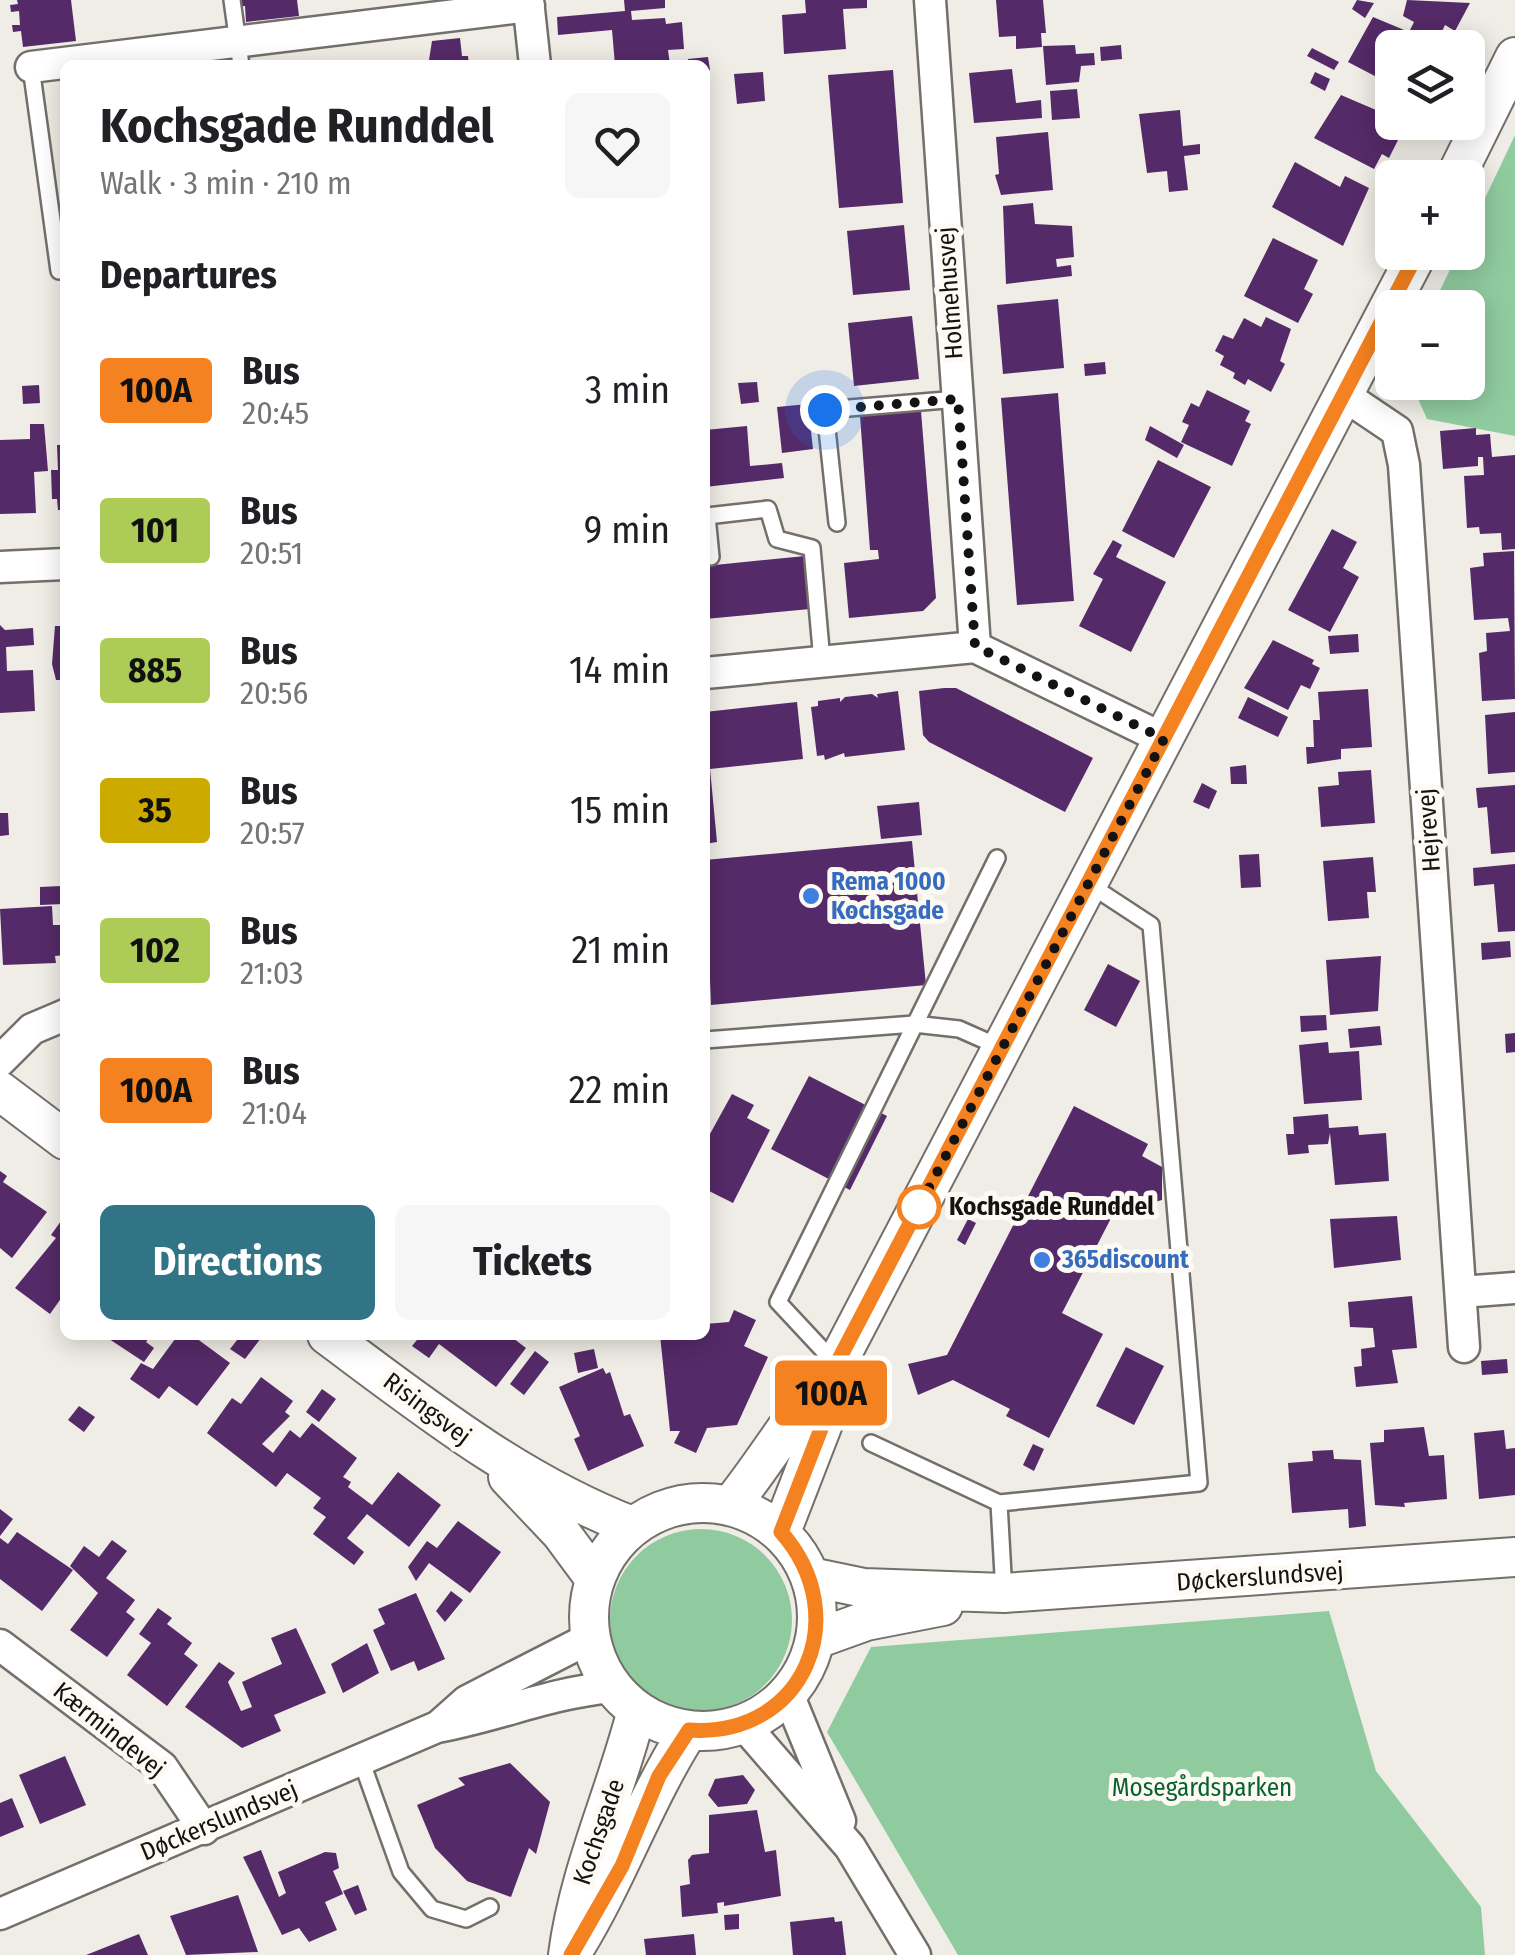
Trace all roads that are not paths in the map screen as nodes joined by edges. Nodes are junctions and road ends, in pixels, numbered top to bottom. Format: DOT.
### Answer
graph roads {
  1 [pos="232,0"];
  2 [pos="930,0"];
  3 [pos="529,3"];
  4 [pos="239,53"];
  5 [pos="1515,57"];
  6 [pos="135,60"];
  7 [pos="535,60"];
  8 [pos="60,65"];
  9 [pos="31,67"];
  10 [pos="1464,160"];
  11 [pos="1409,270"];
  12 [pos="59,272"];
  13 [pos="1345,396"];
  14 [pos="958,399"];
  15 [pos="710,516"];
  16 [pos="837,523"];
  17 [pos="710,543"];
  18 [pos="711,556"];
  19 [pos="60,564"];
  20 [pos="0,567"];
  21 [pos="975,646"];
  22 [pos="822,661"];
  23 [pos="710,672"];
  24 [pos="1164,739"];
  25 [pos="997,858"];
  26 [pos="1088,884"];
  27 [pos="60,1017"];
  28 [pos="914,1024"];
  29 [pos="710,1040"];
  30 [pos="1002,1048"];
  31 [pos="0,1061"];
  32 [pos="0,1090"];
  33 [pos="60,1136"];
  34 [pos="1515,1288"];
  35 [pos="1460,1292"];
  36 [pos="334,1340"];
  37 [pos="1464,1346"];
  38 [pos="836,1365"];
  39 [pos="871,1443"];
  40 [pos="478,1447"];
  41 [pos="999,1504"];
  42 [pos="731,1505"];
  43 [pos="632,1526"];
  44 [pos="781,1532"];
  45 [pos="1515,1557"];
  46 [pos="812,1577"];
  47 [pos="595,1579"];
  48 [pos="1004,1593"];
  49 [pos="590,1638"];
  50 [pos="816,1638"];
  51 [pos="0,1645"];
  52 [pos="788,1694"];
  53 [pos="624,1699"];
  54 [pos="744,1725"];
  55 [pos="437,1726"];
  56 [pos="689,1730"];
  57 [pos="361,1760"];
  58 [pos="204,1829"];
  59 [pos="850,1847"];
  60 [pos="490,1907"];
  61 [pos="0,1914"];
  62 [pos="570,1955"];
  63 [pos="915,1955"];
  1 -- 4 [label="lane"];
  2 -- 14 [label="street, Holmehusvej"];
  3 -- 4 [label="street"];
  3 -- 7 [label="street"];
  4 -- 6 [label="street"];
  5 -- 10 [label="street"];
  8 -- 9 [label="street"];
  9 -- 12 [label="lane"];
  11 -- 13 [label="street"];
  13 -- 24 [label="street"];
  13 -- 35 [label="street, Hejrevej"];
  14 -- 16 [label="lane"];
  14 -- 21 [label="street, Holmehusvej"];
  15 -- 22 [label="lane"];
  17 -- 18 [label="lane"];
  19 -- 20 [label="street"];
  21 -- 22 [label="street"];
  21 -- 24 [label="street"];
  22 -- 23 [label="street"];
  24 -- 26 [label="street"];
  25 -- 28 [label="lane"];
  26 -- 30 [label="street"];
  26 -- 41 [label="lane"];
  27 -- 31 [label="street"];
  28 -- 29 [label="lane"];
  28 -- 30 [label="lane"];
  28 -- 38 [label="lane"];
  30 -- 38 [label="street"];
  32 -- 33 [label="street"];
  34 -- 35 [label="street"];
  35 -- 37 [label="street, Hejrevej"];
  36 -- 40 [label="street, Risingsvej"];
  38 -- 42 [label="street"];
  38 -- 44 [label="street"];
  39 -- 41 [label="lane"];
  40 -- 43 [label="street, Risingsvej"];
  40 -- 47 [label="street, Risingsvej"];
  41 -- 48 [label="lane"];
  42 -- 43 [label="street"];
  42 -- 44 [label="street"];
  43 -- 47 [label="street"];
  44 -- 46 [label="street"];
  45 -- 48 [label="street, Døckerslundsvej"];
  46 -- 48 [label="street, Døckerslundsvej"];
  46 -- 50 [label="street"];
  47 -- 49 [label="street"];
  48 -- 50 [label="street, Døckerslundsvej"];
  49 -- 53 [label="street"];
  49 -- 55 [label="street, Døckerslundsvej"];
  50 -- 52 [label="street"];
  51 -- 58 [label="street, Kærmindevej"];
  52 -- 54 [label="street"];
  52 -- 59 [label="street"];
  53 -- 55 [label="street, Døckerslundsvej"];
  53 -- 56 [label="street"];
  53 -- 62 [label="street, Kochsgade"];
  54 -- 56 [label="street"];
  54 -- 59 [label="street"];
  55 -- 57 [label="street, Døckerslundsvej"];
  56 -- 62 [label="street, Kochsgade"];
  57 -- 58 [label="street, Døckerslundsvej"];
  57 -- 60 [label="lane"];
  58 -- 61 [label="street, Døckerslundsvej"];
  59 -- 63 [label="street"];
}
